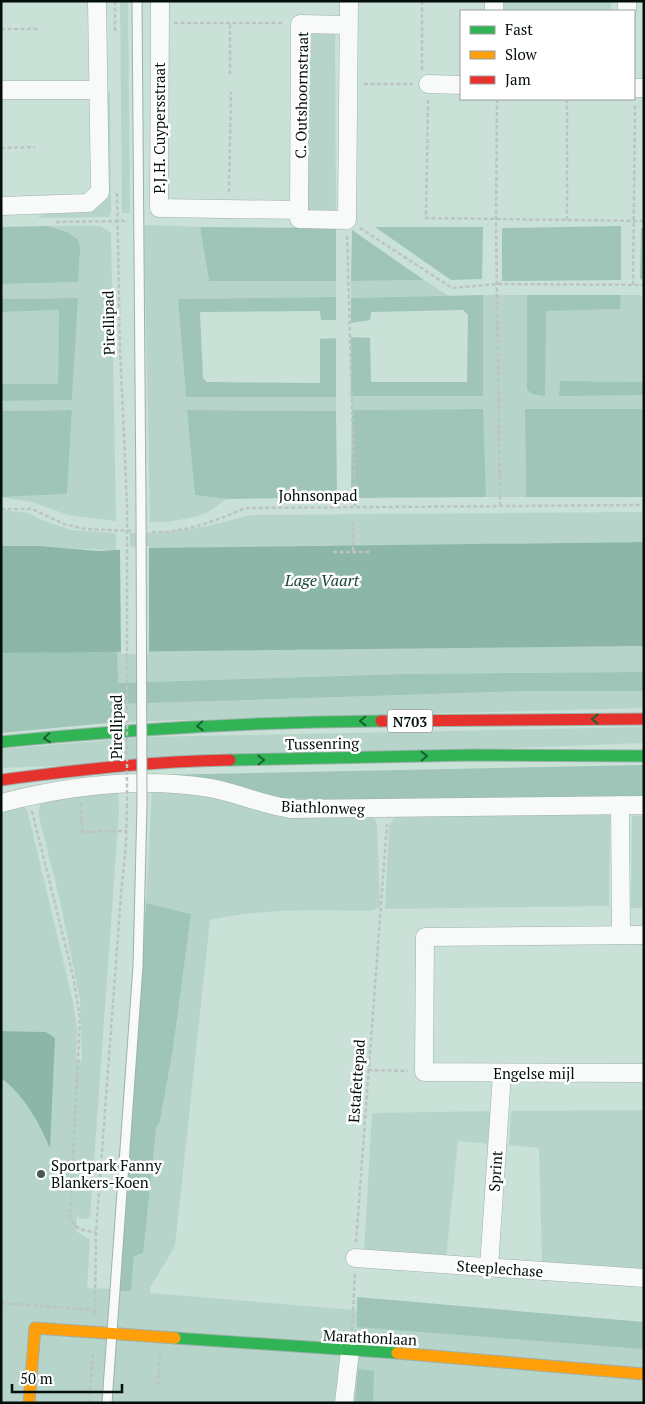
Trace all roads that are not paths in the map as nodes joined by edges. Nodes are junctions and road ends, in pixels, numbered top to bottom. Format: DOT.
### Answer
graph roads {
  1 [pos="97,1"];
  2 [pos="137,1"];
  3 [pos="160,1"];
  4 [pos="348,1"];
  5 [pos="348,24"];
  6 [pos="425,84"];
  7 [pos="460,85"];
  8 [pos="1,90"];
  9 [pos="98,90"];
  10 [pos="1,206"];
  11 [pos="300,210"];
  12 [pos="644,719"];
  13 [pos="1,742"];
  14 [pos="644,756"];
  15 [pos="1,780"];
  16 [pos="1,803"];
  17 [pos="620,805"];
  18 [pos="644,805"];
  19 [pos="621,935"];
  20 [pos="644,935"];
  21 [pos="644,1073"];
  22 [pos="502,1074"];
  23 [pos="355,1258"];
  24 [pos="488,1268"];
  25 [pos="644,1278"];
  26 [pos="111,1333"];
  27 [pos="350,1351"];
  28 [pos="644,1374"];
  29 [pos="29,1403"];
  30 [pos="106,1403"];
  31 [pos="344,1403"];
  1 -- 9 [label="street"];
  2 -- 26 [label="lane, bridge"];
  3 -- 11 [label="street, P.J.H. Cuypersstraat"];
  4 -- 5 [label="street"];
  5 -- 11 [label="street, C. Outshoornstraat"];
  5 -- 11 [label="street"];
  6 -- 7 [label="street"];
  8 -- 9 [label="street"];
  9 -- 10 [label="street"];
  12 -- 13 [label="main road, Tussenring / N703, one-way"];
  15 -- 14 [label="main road, Tussenring, one-way"];
  16 -- 17 [label="street, Biathlonweg"];
  17 -- 18 [label="street, Biathlonweg"];
  17 -- 19 [label="street"];
  19 -- 20 [label="street"];
  19 -- 22 [label="street, Engelse mijl"];
  21 -- 22 [label="street, Engelse mijl"];
  22 -- 24 [label="street, Sprint"];
  23 -- 24 [label="street, Steeplechase"];
  24 -- 25 [label="street, Steeplechase"];
  26 -- 27 [label="main road, Marathonlaan"];
  26 -- 29 [label="main road, Marathonlaan"];
  26 -- 30 [label="lane"];
  27 -- 28 [label="main road, Marathonlaan"];
  27 -- 31 [label="street"];
}
